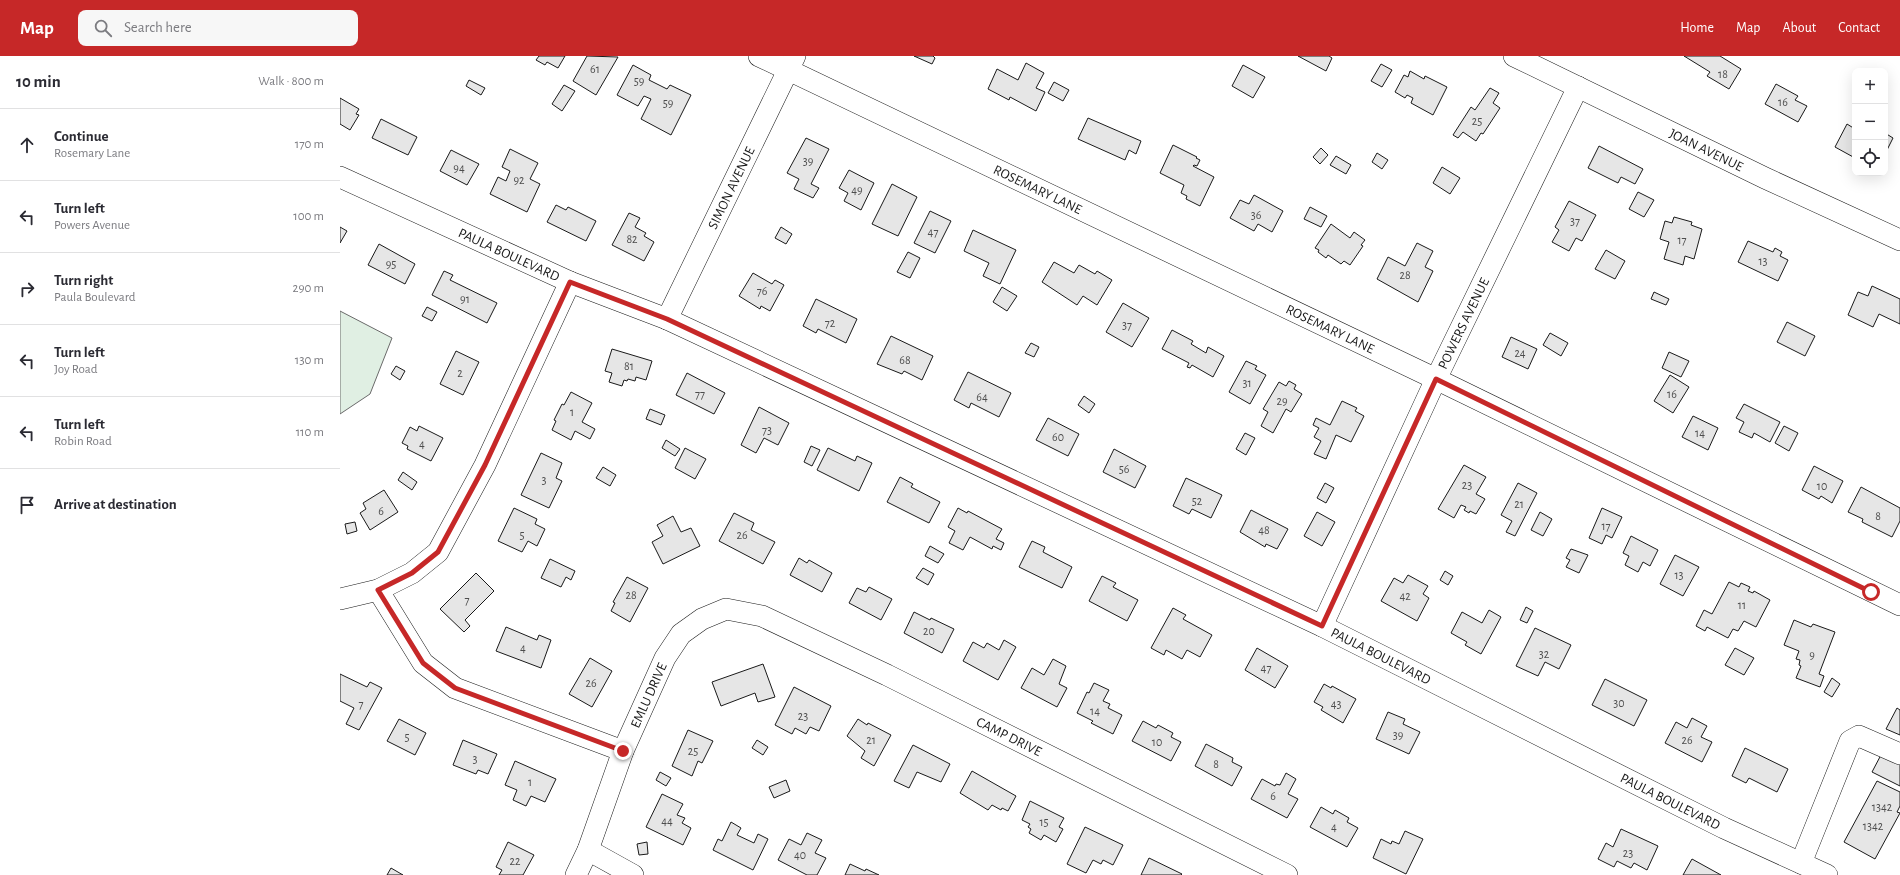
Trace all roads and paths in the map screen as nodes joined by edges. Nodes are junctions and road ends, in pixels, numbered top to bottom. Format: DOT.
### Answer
graph roads {
  1 [pos="759,56"];
  2 [pos="1514,56"];
  3 [pos="792,63"];
  4 [pos="1578,87"];
  5 [pos="340,177"];
  6 [pos="1900,240"];
  7 [pos="570,282"];
  8 [pos="667,319"];
  9 [pos="1436,379"];
  10 [pos="378,590"];
  11 [pos="340,599"];
  12 [pos="1900,605"];
  13 [pos="726,609"];
  14 [pos="1322,626"];
  15 [pos="623,751"];
  16 [pos="1900,754"];
  17 [pos="588,850"];
  18 [pos="1801,867"];
  19 [pos="576,875"];
  20 [pos="633,875"];
  21 [pos="1287,875"];
  22 [pos="1827,875"];
  1 -- 3 [label="street, ROSEMARY LANE"];
  2 -- 4 [label="street, JOAN AVENUE"];
  3 -- 8 [label="street, SIMON AVENUE"];
  3 -- 9 [label="street, ROSEMARY LANE"];
  4 -- 6 [label="street, JOAN AVENUE"];
  4 -- 9 [label="street, POWERS AVENUE"];
  5 -- 7 [label="street, PAULA BOULEVARD"];
  7 -- 8 [label="street, PAULA BOULEVARD"];
  7 -- 10 [label="street"];
  8 -- 14 [label="street, PAULA BOULEVARD"];
  9 -- 12 [label="street, ROSEMARY LANE"];
  9 -- 14 [label="street, POWERS AVENUE"];
  10 -- 11 [label="street"];
  10 -- 15 [label="street"];
  13 -- 15 [label="street, EMLU DRIVE"];
  13 -- 21 [label="street, CAMP DRIVE"];
  14 -- 18 [label="street, PAULA BOULEVARD"];
  15 -- 17 [label="street, EMLU DRIVE"];
  16 -- 18 [label="street"];
  17 -- 19 [label="street, EMLU DRIVE"];
  17 -- 20 [label="street"];
  18 -- 22 [label="street, PAULA BOULEVARD"];
}
